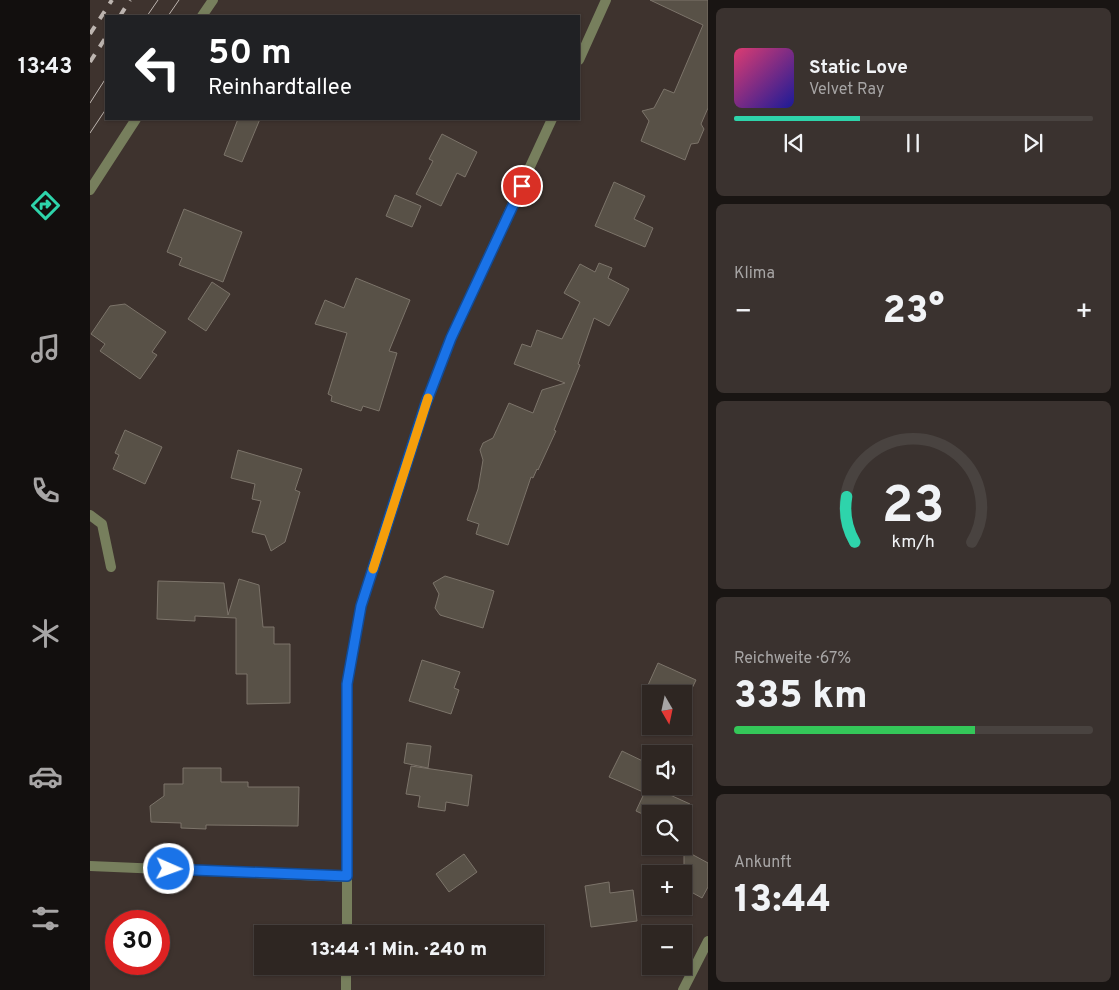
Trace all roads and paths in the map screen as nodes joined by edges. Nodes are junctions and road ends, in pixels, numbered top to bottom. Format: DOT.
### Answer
graph roads {
  1 [pos="213,0"];
  2 [pos="606,0"];
  3 [pos="203,15"];
  4 [pos="580,58"];
  5 [pos="135,120"];
  6 [pos="552,120"];
  7 [pos="90,190"];
  8 [pos="90,515"];
  9 [pos="111,567"];
  10 [pos="90,866"];
  11 [pos="347,876"];
  12 [pos="347,925"];
  13 [pos="708,942"];
  14 [pos="346,975"];
  15 [pos="346,990"];
  16 [pos="683,990"];
  1 -- 3 [label="street"];
  2 -- 4 [label="street"];
  5 -- 7 [label="street"];
  6 -- 11 [label="street"];
  8 -- 9 [label="street"];
  10 -- 11 [label="street"];
  11 -- 12 [label="street"];
  13 -- 16 [label="street"];
  14 -- 15 [label="street"];
}
